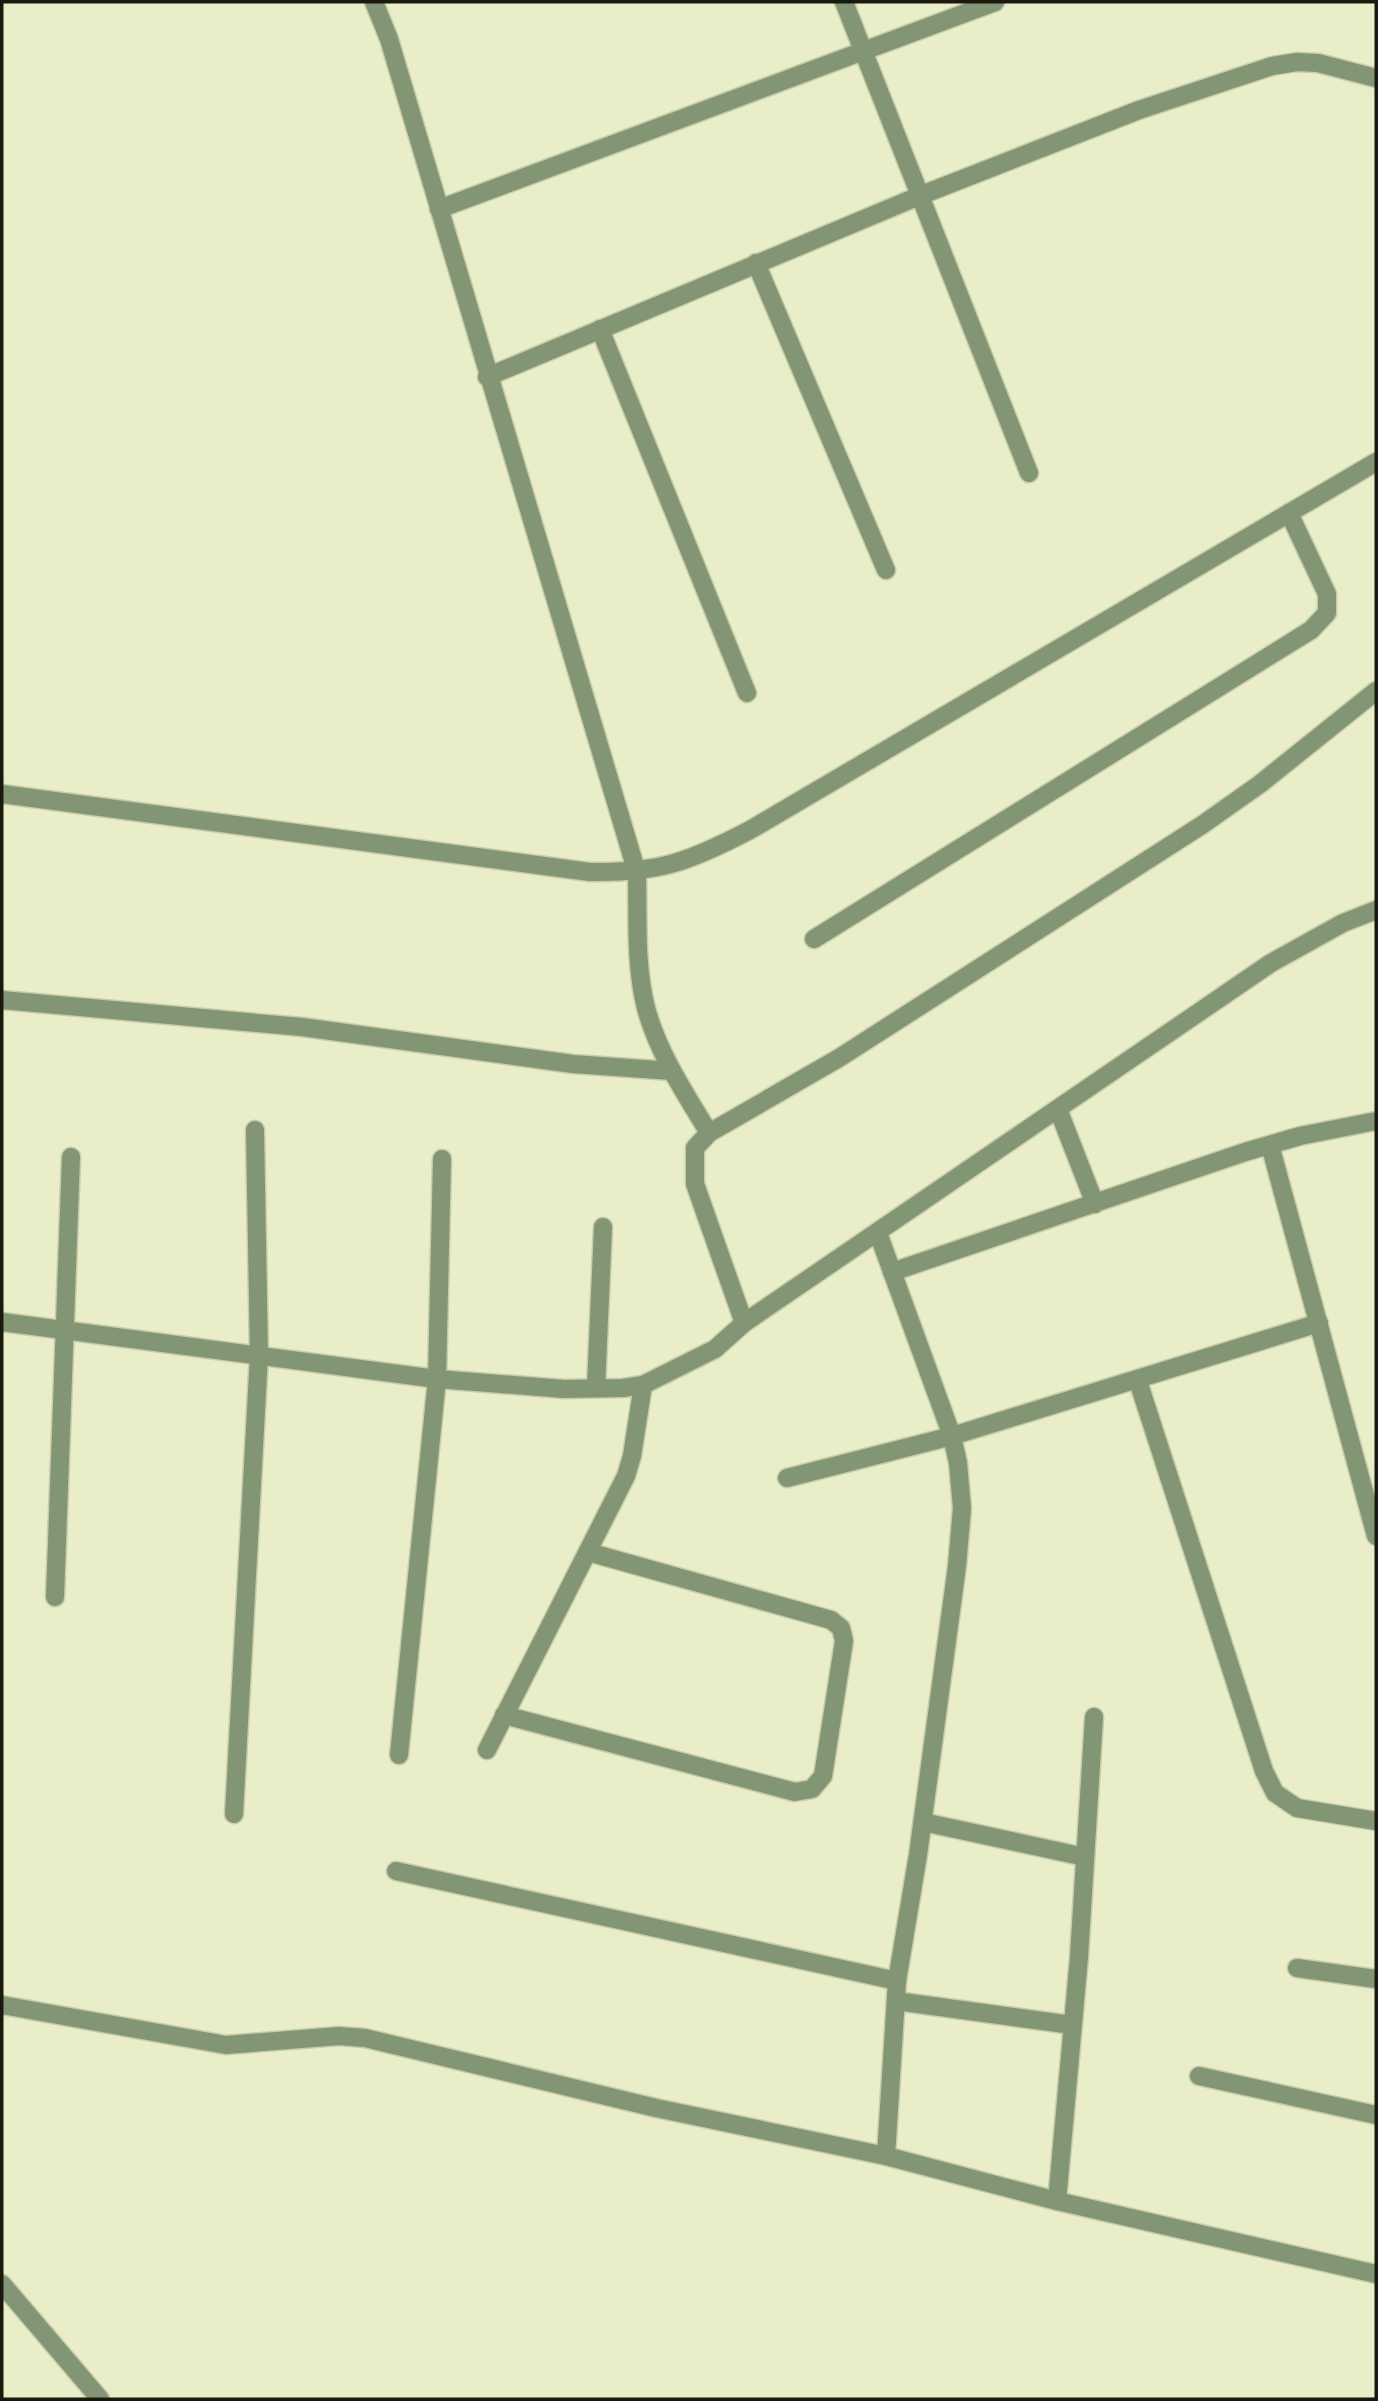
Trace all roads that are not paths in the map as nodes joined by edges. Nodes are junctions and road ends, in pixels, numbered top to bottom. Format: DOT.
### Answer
graph roads {
  1 [pos="374,2"];
  2 [pos="844,2"];
  3 [pos="995,2"];
  4 [pos="863,51"];
  5 [pos="1376,78"];
  6 [pos="919,196"];
  7 [pos="439,209"];
  8 [pos="756,263"];
  9 [pos="600,329"];
  10 [pos="487,377"];
  11 [pos="1376,462"];
  12 [pos="1030,473"];
  13 [pos="1289,513"];
  14 [pos="886,570"];
  15 [pos="1376,691"];
  16 [pos="747,693"];
  17 [pos="2,794"];
  18 [pos="637,873"];
  19 [pos="1376,910"];
  20 [pos="814,939"];
  21 [pos="2,1000"];
  22 [pos="672,1071"];
  23 [pos="1058,1109"];
  24 [pos="1376,1121"];
  25 [pos="255,1129"];
  26 [pos="709,1133"];
  27 [pos="1270,1145"];
  28 [pos="71,1157"];
  29 [pos="442,1159"];
  30 [pos="1095,1204"];
  31 [pos="603,1227"];
  32 [pos="878,1233"];
  33 [pos="892,1272"];
  34 [pos="2,1322"];
  35 [pos="744,1323"];
  36 [pos="1319,1323"];
  37 [pos="64,1331"];
  38 [pos="259,1355"];
  39 [pos="437,1379"];
  40 [pos="1138,1381"];
  41 [pos="643,1385"];
  42 [pos="596,1388"];
  43 [pos="951,1436"];
  44 [pos="787,1478"];
  45 [pos="1376,1536"];
  46 [pos="588,1552"];
  47 [pos="55,1597"];
  48 [pos="504,1715"];
  49 [pos="1094,1717"];
  50 [pos="487,1750"];
  51 [pos="399,1755"];
  52 [pos="234,1814"];
  53 [pos="1376,1821"];
  54 [pos="923,1822"];
  55 [pos="1086,1857"];
  56 [pos="396,1871"];
  57 [pos="1297,1968"];
  58 [pos="1376,1979"];
  59 [pos="897,1981"];
  60 [pos="895,2001"];
  61 [pos="2,2005"];
  62 [pos="1072,2025"];
  63 [pos="1199,2076"];
  64 [pos="1376,2115"];
  65 [pos="886,2156"];
  66 [pos="1057,2201"];
  67 [pos="1376,2274"];
  68 [pos="2,2284"];
  69 [pos="100,2399"];
  1 -- 7 [label="street"];
  2 -- 4 [label="street"];
  3 -- 4 [label="street"];
  4 -- 6 [label="street"];
  4 -- 7 [label="street"];
  5 -- 6 [label="street"];
  6 -- 8 [label="street"];
  6 -- 12 [label="street"];
  7 -- 10 [label="street"];
  8 -- 9 [label="street"];
  8 -- 14 [label="street"];
  9 -- 10 [label="street"];
  9 -- 16 [label="street"];
  10 -- 18 [label="street"];
  11 -- 13 [label="street"];
  13 -- 18 [label="street"];
  13 -- 20 [label="street"];
  15 -- 26 [label="street"];
  17 -- 18 [label="street"];
  18 -- 22 [label="street"];
  19 -- 23 [label="street"];
  21 -- 22 [label="street"];
  22 -- 26 [label="street"];
  23 -- 30 [label="street"];
  23 -- 32 [label="street"];
  24 -- 27 [label="street"];
  25 -- 38 [label="street"];
  26 -- 35 [label="street"];
  27 -- 30 [label="street"];
  27 -- 36 [label="street"];
  28 -- 37 [label="street"];
  29 -- 39 [label="street"];
  30 -- 33 [label="street"];
  31 -- 42 [label="street"];
  32 -- 33 [label="street"];
  32 -- 35 [label="street"];
  33 -- 43 [label="street"];
  34 -- 37 [label="street"];
  35 -- 41 [label="street"];
  36 -- 40 [label="street"];
  36 -- 45 [label="street"];
  37 -- 38 [label="street"];
  37 -- 47 [label="street"];
  38 -- 39 [label="street"];
  38 -- 52 [label="street"];
  39 -- 42 [label="street"];
  39 -- 51 [label="street"];
  40 -- 43 [label="street"];
  40 -- 53 [label="street"];
  41 -- 42 [label="street"];
  41 -- 46 [label="street"];
  43 -- 44 [label="street"];
  43 -- 54 [label="street"];
  46 -- 48 [label="street"];
  46 -- 48 [label="street"];
  48 -- 50 [label="street"];
  49 -- 55 [label="street"];
  54 -- 55 [label="street"];
  54 -- 59 [label="street"];
  55 -- 62 [label="street"];
  56 -- 59 [label="street"];
  57 -- 58 [label="street"];
  59 -- 60 [label="street"];
  60 -- 62 [label="street"];
  60 -- 65 [label="street"];
  61 -- 65 [label="street"];
  62 -- 66 [label="street"];
  63 -- 64 [label="street"];
  65 -- 66 [label="street"];
  66 -- 67 [label="street"];
  68 -- 69 [label="street"];
}
